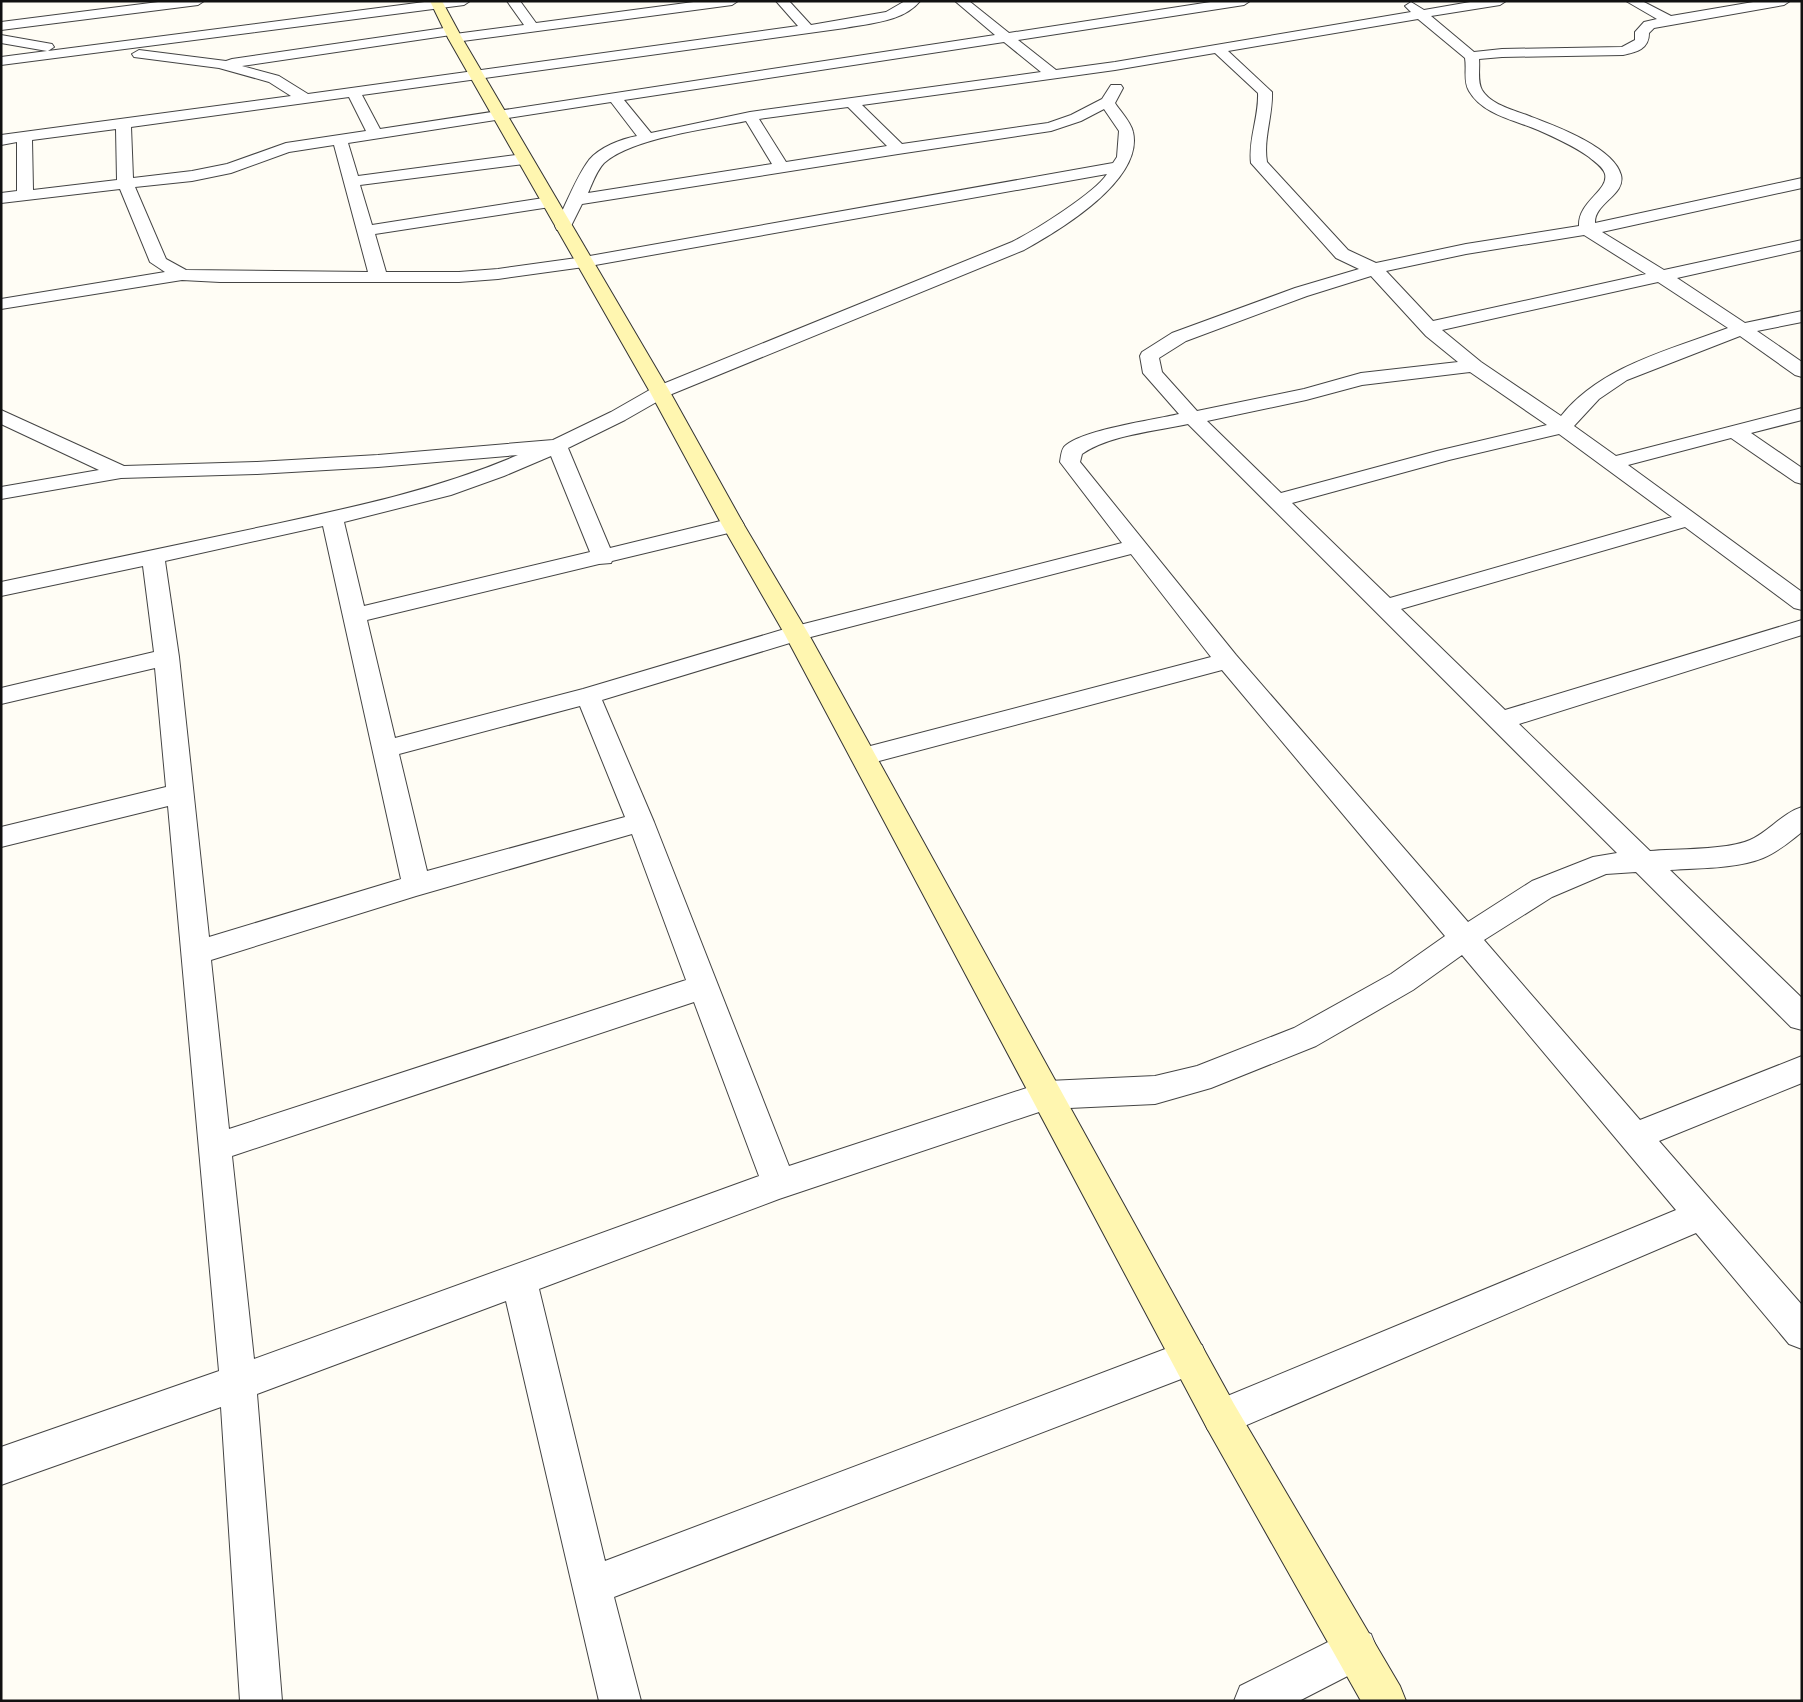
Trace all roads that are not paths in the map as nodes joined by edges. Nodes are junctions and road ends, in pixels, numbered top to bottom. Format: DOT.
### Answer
graph roads {
  1 [pos="198,1"];
  2 [pos="513,1"];
  3 [pos="732,1"];
  4 [pos="782,1"];
  5 [pos="914,1"];
  6 [pos="1244,1"];
  7 [pos="1405,1"];
  8 [pos="1500,1"];
  9 [pos="1632,1"];
  10 [pos="1784,1"];
  11 [pos="446,2"];
  12 [pos="965,2"];
  13 [pos="1221,3"];
  14 [pos="134,5"];
  15 [pos="651,6"];
  16 [pos="1422,13"];
  17 [pos="1670,20"];
  18 [pos="1226,21"];
  19 [pos="845,24"];
  20 [pos="1,26"];
  21 [pos="532,27"];
  22 [pos="808,29"];
  23 [pos="453,34"];
  24 [pos="836,38"];
  25 [pos="1007,38"];
  26 [pos="1,39"];
  27 [pos="684,46"];
  28 [pos="1217,48"];
  29 [pos="79,51"];
  30 [pos="823,51"];
  31 [pos="1471,56"];
  32 [pos="1,61"];
  33 [pos="220,64"];
  34 [pos="1115,66"];
  35 [pos="798,71"];
  36 [pos="476,74"];
  37 [pos="1052,74"];
  38 [pos="709,84"];
  39 [pos="773,88"];
  40 [pos="353,91"];
  41 [pos="305,98"];
  42 [pos="615,98"];
  43 [pos="851,102"];
  44 [pos="1107,102"];
  45 [pos="754,110"];
  46 [pos="499,115"];
  47 [pos="123,123"];
  48 [pos="375,135"];
  49 [pos="24,137"];
  50 [pos="647,138"];
  51 [pos="1,140"];
  52 [pos="340,141"];
  53 [pos="898,149"];
  54 [pos="524,159"];
  55 [pos="1119,167"];
  56 [pos="782,168"];
  57 [pos="352,181"];
  58 [pos="125,183"];
  59 [pos="1802,183"];
  60 [pos="1782,186"];
  61 [pos="24,195"];
  62 [pos="1802,196"];
  63 [pos="1,198"];
  64 [pos="577,200"];
  65 [pos="550,202"];
  66 [pos="563,226"];
  67 [pos="1587,230"];
  68 [pos="365,231"];
  69 [pos="1802,245"];
  70 [pos="584,262"];
  71 [pos="1374,269"];
  72 [pos="182,275"];
  73 [pos="378,276"];
  74 [pos="1661,276"];
  75 [pos="1,304"];
  76 [pos="1802,316"];
  77 [pos="1429,327"];
  78 [pos="1742,329"];
  79 [pos="1474,366"];
  80 [pos="1802,371"];
  81 [pos="660,392"];
  82 [pos="1802,414"];
  83 [pos="1,416"];
  84 [pos="1193,418"];
  85 [pos="1563,427"];
  86 [pos="1734,431"];
  87 [pos="557,446"];
  88 [pos="1613,463"];
  89 [pos="121,472"];
  90 [pos="1802,478"];
  91 [pos="1,493"];
  92 [pos="1275,501"];
  93 [pos="332,518"];
  94 [pos="1690,519"];
  95 [pos="733,525"];
  96 [pos="1136,546"];
  97 [pos="153,558"];
  98 [pos="603,558"];
  99 [pos="1,589"];
  100 [pos="1802,603"];
  101 [pos="1384,607"];
  102 [pos="356,615"];
  103 [pos="1802,627"];
  104 [pos="796,633"];
  105 [pos="167,657"];
  106 [pos="1227,661"];
  107 [pos="1,696"];
  108 [pos="588,696"];
  109 [pos="1500,721"];
  110 [pos="386,749"];
  111 [pos="864,756"];
  112 [pos="180,793"];
  113 [pos="1802,817"];
  114 [pos="641,822"];
  115 [pos="1,837"];
  116 [pos="1643,861"];
  117 [pos="416,885"];
  118 [pos="1463,938"];
  119 [pos="195,953"];
  120 [pos="705,986"];
  121 [pos="1802,1018"];
  122 [pos="1802,1069"];
  123 [pos="1048,1095"];
  124 [pos="1634,1137"];
  125 [pos="214,1148"];
  126 [pos="779,1184"];
  127 [pos="1701,1214"];
  128 [pos="519,1280"];
  129 [pos="1802,1332"];
  130 [pos="1189,1358"];
  131 [pos="238,1383"];
  132 [pos="1221,1417"];
  133 [pos="1,1466"];
  134 [pos="591,1586"];
  135 [pos="1356,1649"];
  136 [pos="261,1701"];
  137 [pos="620,1701"];
  138 [pos="1255,1701"];
  139 [pos="1385,1701"];
  1 -- 14 [label="street"];
  2 -- 21 [label="street"];
  3 -- 15 [label="street"];
  4 -- 22 [label="street"];
  5 -- 19 [label="street"];
  6 -- 13 [label="street"];
  7 -- 16 [label="street"];
  8 -- 16 [label="street"];
  9 -- 17 [label="street"];
  10 -- 17 [label="street"];
  11 -- 23 [label="street"];
  11 -- 29 [label="street"];
  12 -- 25 [label="street"];
  13 -- 18 [label="street"];
  13 -- 25 [label="street"];
  14 -- 20 [label="street"];
  15 -- 21 [label="street"];
  15 -- 27 [label="street"];
  16 -- 28 [label="street"];
  16 -- 31 [label="street"];
  17 -- 31 [label="street"];
  19 -- 22 [label="street"];
  19 -- 24 [label="street"];
  21 -- 23 [label="street"];
  22 -- 27 [label="street"];
  23 -- 33 [label="street"];
  23 -- 36 [label="street"];
  25 -- 35 [label="street"];
  25 -- 37 [label="street"];
  26 -- 29 [label="street"];
  27 -- 36 [label="street"];
  27 -- 38 [label="street"];
  28 -- 34 [label="street"];
  28 -- 71 [label="street"];
  29 -- 32 [label="street"];
  29 -- 33 [label="street"];
  30 -- 35 [label="street"];
  31 -- 67 [label="street"];
  33 -- 41 [label="street"];
  34 -- 37 [label="street"];
  34 -- 44 [label="street"];
  35 -- 38 [label="street"];
  35 -- 39 [label="street"];
  36 -- 40 [label="street"];
  36 -- 46 [label="street"];
  37 -- 43 [label="street"];
  38 -- 42 [label="street"];
  40 -- 41 [label="street"];
  40 -- 48 [label="street"];
  41 -- 47 [label="street"];
  42 -- 46 [label="street"];
  42 -- 50 [label="street"];
  43 -- 45 [label="street"];
  43 -- 53 [label="street"];
  44 -- 53 [label="street"];
  44 -- 55 [label="street"];
  45 -- 50 [label="street"];
  45 -- 56 [label="street"];
  46 -- 48 [label="street"];
  46 -- 54 [label="street"];
  47 -- 49 [label="street"];
  47 -- 58 [label="street"];
  48 -- 52 [label="street"];
  49 -- 51 [label="street"];
  49 -- 61 [label="street"];
  50 -- 64 [label="street"];
  52 -- 57 [label="street"];
  52 -- 58 [label="street"];
  53 -- 56 [label="street"];
  54 -- 57 [label="street"];
  54 -- 65 [label="street"];
  55 -- 70 [label="street"];
  55 -- 81 [label="street"];
  56 -- 64 [label="street"];
  57 -- 68 [label="street"];
  58 -- 61 [label="street"];
  58 -- 72 [label="street"];
  59 -- 60 [label="street"];
  60 -- 62 [label="street"];
  60 -- 67 [label="street"];
  61 -- 63 [label="street"];
  64 -- 66 [label="street"];
  65 -- 66 [label="street"];
  65 -- 68 [label="street"];
  66 -- 70 [label="street"];
  67 -- 71 [label="street"];
  67 -- 74 [label="street"];
  68 -- 73 [label="street"];
  69 -- 74 [label="street"];
  70 -- 73 [label="street"];
  70 -- 81 [label="street"];
  71 -- 77 [label="street"];
  71 -- 84 [label="street"];
  72 -- 73 [label="street"];
  72 -- 75 [label="street"];
  74 -- 77 [label="street"];
  74 -- 78 [label="street"];
  76 -- 78 [label="street"];
  77 -- 79 [label="street"];
  78 -- 80 [label="street"];
  78 -- 85 [label="street"];
  79 -- 84 [label="street"];
  79 -- 85 [label="street"];
  81 -- 87 [label="street"];
  81 -- 95 [label="street"];
  82 -- 86 [label="street"];
  83 -- 89 [label="street"];
  84 -- 92 [label="street"];
  84 -- 96 [label="street"];
  85 -- 88 [label="street"];
  85 -- 92 [label="street"];
  86 -- 88 [label="street"];
  86 -- 90 [label="street"];
  87 -- 89 [label="street"];
  87 -- 93 [label="street"];
  87 -- 98 [label="street"];
  88 -- 94 [label="street"];
  89 -- 91 [label="street"];
  92 -- 101 [label="street"];
  93 -- 97 [label="street"];
  93 -- 102 [label="street"];
  94 -- 100 [label="street"];
  94 -- 101 [label="street"];
  95 -- 98 [label="street"];
  95 -- 104 [label="street"];
  96 -- 104 [label="street"];
  96 -- 106 [label="street"];
  97 -- 99 [label="street"];
  97 -- 105 [label="street"];
  98 -- 102 [label="street"];
  101 -- 109 [label="street"];
  102 -- 110 [label="street"];
  103 -- 109 [label="street"];
  104 -- 108 [label="street"];
  104 -- 111 [label="street"];
  105 -- 107 [label="street"];
  105 -- 112 [label="street"];
  106 -- 111 [label="street"];
  106 -- 118 [label="street"];
  108 -- 110 [label="street"];
  108 -- 114 [label="street"];
  109 -- 116 [label="street"];
  110 -- 117 [label="street"];
  111 -- 123 [label="street"];
  112 -- 115 [label="street"];
  112 -- 119 [label="street"];
  113 -- 116 [label="street"];
  114 -- 117 [label="street"];
  114 -- 120 [label="street"];
  116 -- 118 [label="street"];
  116 -- 121 [label="street"];
  117 -- 119 [label="street"];
  118 -- 123 [label="street"];
  118 -- 124 [label="street"];
  119 -- 125 [label="street"];
  120 -- 125 [label="street"];
  120 -- 126 [label="street"];
  122 -- 124 [label="street"];
  123 -- 126 [label="street"];
  123 -- 130 [label="street"];
  124 -- 127 [label="street"];
  125 -- 131 [label="street"];
  126 -- 128 [label="street"];
  127 -- 129 [label="street"];
  127 -- 132 [label="street"];
  128 -- 131 [label="street"];
  128 -- 134 [label="street"];
  130 -- 132 [label="street"];
  130 -- 134 [label="street"];
  131 -- 133 [label="street"];
  131 -- 136 [label="street"];
  132 -- 135 [label="street"];
  134 -- 137 [label="street"];
  135 -- 138 [label="street"];
  135 -- 139 [label="street"];
}
